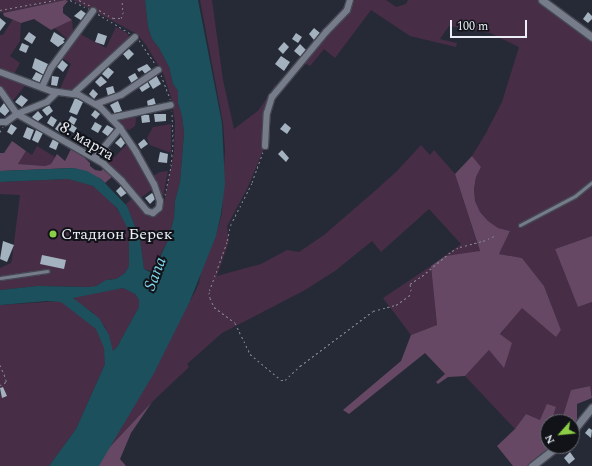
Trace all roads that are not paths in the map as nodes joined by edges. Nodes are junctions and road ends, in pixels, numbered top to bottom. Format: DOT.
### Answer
graph roads {
  1 [pos="350,0"];
  2 [pos="542,0"];
  3 [pos="93,11"];
  4 [pos="135,37"];
  5 [pos="592,37"];
  6 [pos="158,70"];
  7 [pos="0,72"];
  8 [pos="42,87"];
  9 [pos="0,90"];
  10 [pos="57,92"];
  11 [pos="73,94"];
  12 [pos="96,104"];
  13 [pos="171,105"];
  14 [pos="17,114"];
  15 [pos="111,118"];
  16 [pos="0,122"];
  17 [pos="120,128"];
  18 [pos="265,146"];
  19 [pos="95,158"];
  20 [pos="592,182"];
  21 [pos="520,225"];
  22 [pos="47,271"];
  23 [pos="0,278"];
  24 [pos="592,407"];
  25 [pos="580,422"];
  26 [pos="548,454"];
  27 [pos="532,466"];
  1 -- 18 [label="street"];
  2 -- 5 [label="street"];
  3 -- 8 [label="street"];
  4 -- 11 [label="street"];
  6 -- 12 [label="street"];
  7 -- 8 [label="street"];
  8 -- 10 [label="street"];
  9 -- 14 [label="street"];
  10 -- 11 [label="street"];
  10 -- 14 [label="street"];
  11 -- 12 [label="street"];
  12 -- 15 [label="street"];
  13 -- 15 [label="street"];
  14 -- 16 [label="street"];
  14 -- 19 [label="street, 8. марта"];
  15 -- 17 [label="street"];
  17 -- 19 [label="street"];
  17 -- 19 [label="street, 8. марта"];
  20 -- 21 [label="lane"];
  22 -- 23 [label="lane"];
  24 -- 25 [label="street"];
  26 -- 27 [label="street"];
}
